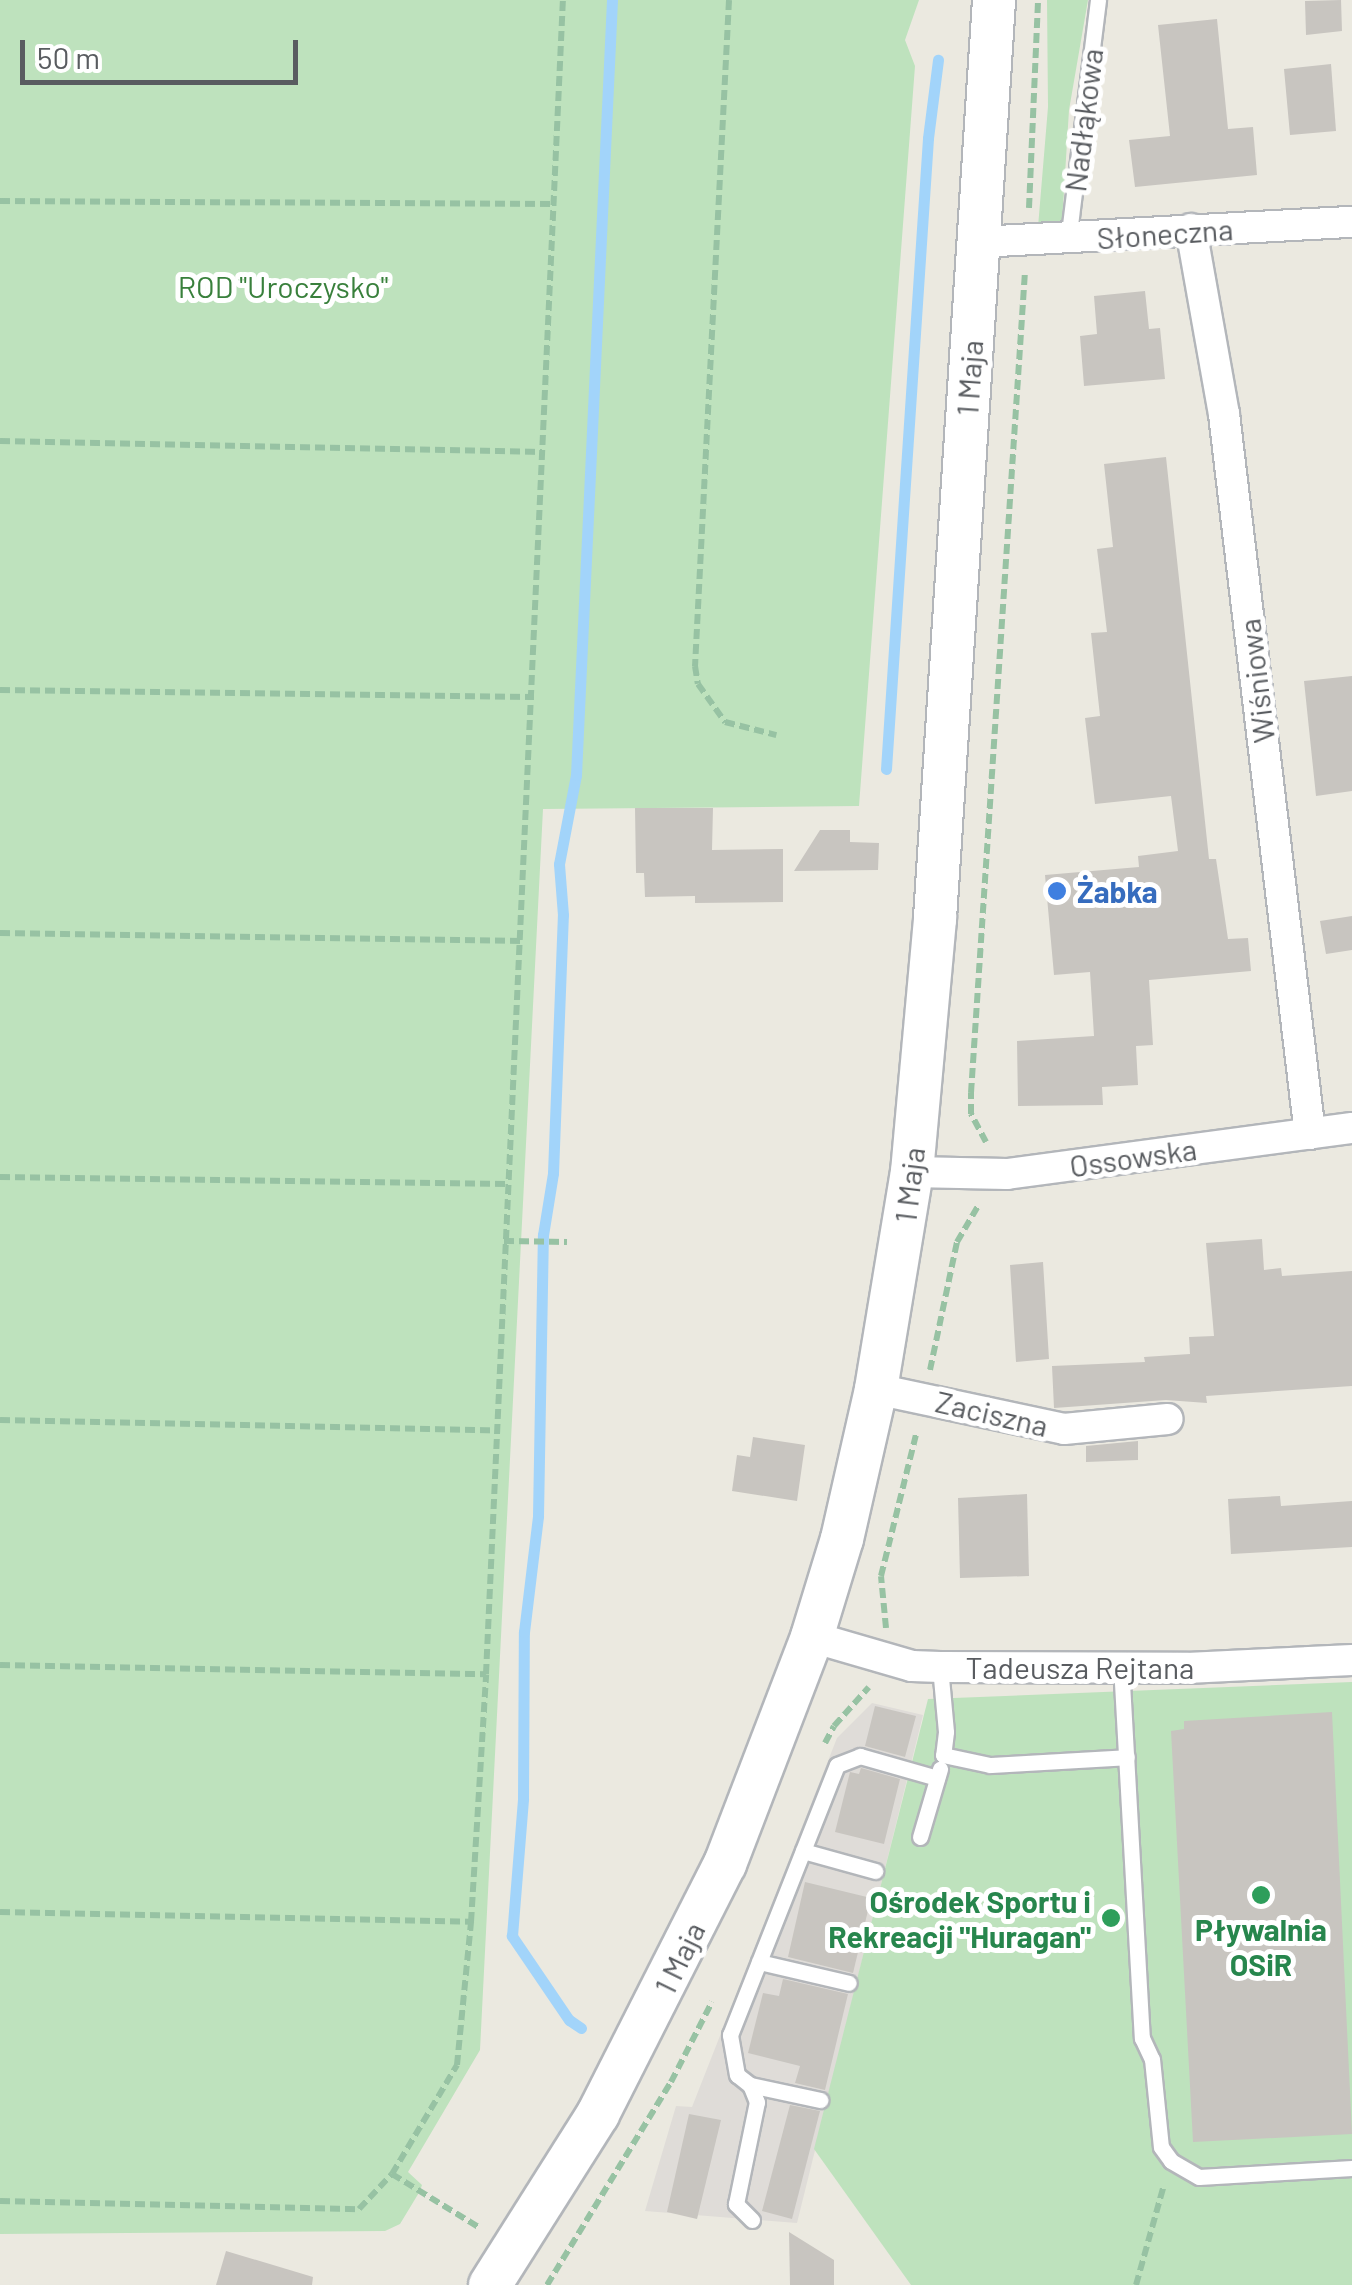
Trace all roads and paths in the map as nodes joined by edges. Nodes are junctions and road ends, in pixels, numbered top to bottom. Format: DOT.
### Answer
graph roads {
  1 [pos="563,0"];
  2 [pos="729,0"];
  3 [pos="994,0"];
  4 [pos="1038,0"];
  5 [pos="1098,0"];
  6 [pos="0,200"];
  7 [pos="555,204"];
  8 [pos="1352,222"];
  9 [pos="1191,230"];
  10 [pos="1068,240"];
  11 [pos="1027,241"];
  12 [pos="979,242"];
  13 [pos="0,441"];
  14 [pos="542,452"];
  15 [pos="0,690"];
  16 [pos="534,697"];
  17 [pos="776,735"];
  18 [pos="0,933"];
  19 [pos="521,941"];
  20 [pos="1352,1128"];
  21 [pos="1310,1134"];
  22 [pos="986,1148"];
  23 [pos="912,1172"];
  24 [pos="0,1178"];
  25 [pos="508,1184"];
  26 [pos="504,1240"];
  27 [pos="567,1242"];
  28 [pos="876,1389"];
  29 [pos="0,1420"];
  30 [pos="1168,1420"];
  31 [pos="498,1430"];
  32 [pos="812,1637"];
  33 [pos="1352,1660"];
  34 [pos="0,1665"];
  35 [pos="1122,1666"];
  36 [pos="940,1667"];
  37 [pos="486,1674"];
  38 [pos="872,1680"];
  39 [pos="823,1747"];
  40 [pos="943,1754"];
  41 [pos="1127,1757"];
  42 [pos="937,1778"];
  43 [pos="920,1837"];
  44 [pos="803,1851"];
  45 [pos="875,1871"];
  46 [pos="0,1912"];
  47 [pos="472,1922"];
  48 [pos="759,1962"];
  49 [pos="849,1983"];
  50 [pos="718,1990"];
  51 [pos="750,2085"];
  52 [pos="820,2100"];
  53 [pos="1170,2161"];
  54 [pos="1352,2168"];
  55 [pos="392,2174"];
  56 [pos="0,2201"];
  57 [pos="752,2220"];
  58 [pos="480,2228"];
  59 [pos="490,2285"];
  60 [pos="547,2285"];
  61 [pos="1136,2285"];
  1 -- 7 [label="path"];
  2 -- 17 [label="path"];
  3 -- 12 [label="main road, 1 Maja"];
  4 -- 11 [label="path"];
  5 -- 10 [label="lane, Nadłąkowa"];
  6 -- 7 [label="path"];
  7 -- 14 [label="path"];
  8 -- 9 [label="street, Słoneczna"];
  9 -- 10 [label="street, Słoneczna"];
  9 -- 21 [label="street, Wiśniowa"];
  10 -- 11 [label="street, Słoneczna"];
  11 -- 12 [label="street, Słoneczna"];
  11 -- 22 [label="path"];
  12 -- 23 [label="main road, 1 Maja"];
  13 -- 14 [label="path"];
  14 -- 16 [label="path"];
  15 -- 16 [label="path"];
  16 -- 19 [label="path"];
  18 -- 19 [label="path"];
  19 -- 25 [label="path"];
  20 -- 21 [label="street, Ossowska"];
  21 -- 23 [label="street, Ossowska"];
  23 -- 28 [label="main road, 1 Maja"];
  24 -- 25 [label="path"];
  25 -- 26 [label="path"];
  26 -- 27 [label="path"];
  26 -- 31 [label="path"];
  28 -- 30 [label="street, Zaciszna"];
  28 -- 32 [label="main road, 1 Maja"];
  29 -- 31 [label="path"];
  31 -- 37 [label="path"];
  32 -- 36 [label="street, Tadeusza Rejtana"];
  32 -- 59 [label="main road, 1 Maja"];
  33 -- 35 [label="street, Tadeusza Rejtana"];
  34 -- 37 [label="path"];
  35 -- 36 [label="street, Tadeusza Rejtana"];
  35 -- 41 [label="lane"];
  36 -- 40 [label="lane"];
  37 -- 47 [label="path"];
  38 -- 39 [label="path"];
  40 -- 41 [label="lane"];
  40 -- 42 [label="lane"];
  41 -- 53 [label="lane"];
  42 -- 43 [label="lane"];
  42 -- 44 [label="lane"];
  44 -- 45 [label="lane"];
  44 -- 48 [label="lane"];
  46 -- 47 [label="path"];
  47 -- 55 [label="path"];
  48 -- 49 [label="lane"];
  48 -- 51 [label="lane"];
  50 -- 60 [label="path"];
  51 -- 52 [label="lane"];
  51 -- 57 [label="lane"];
  53 -- 54 [label="lane"];
  53 -- 61 [label="path"];
  55 -- 56 [label="path"];
  55 -- 58 [label="path"];
}
